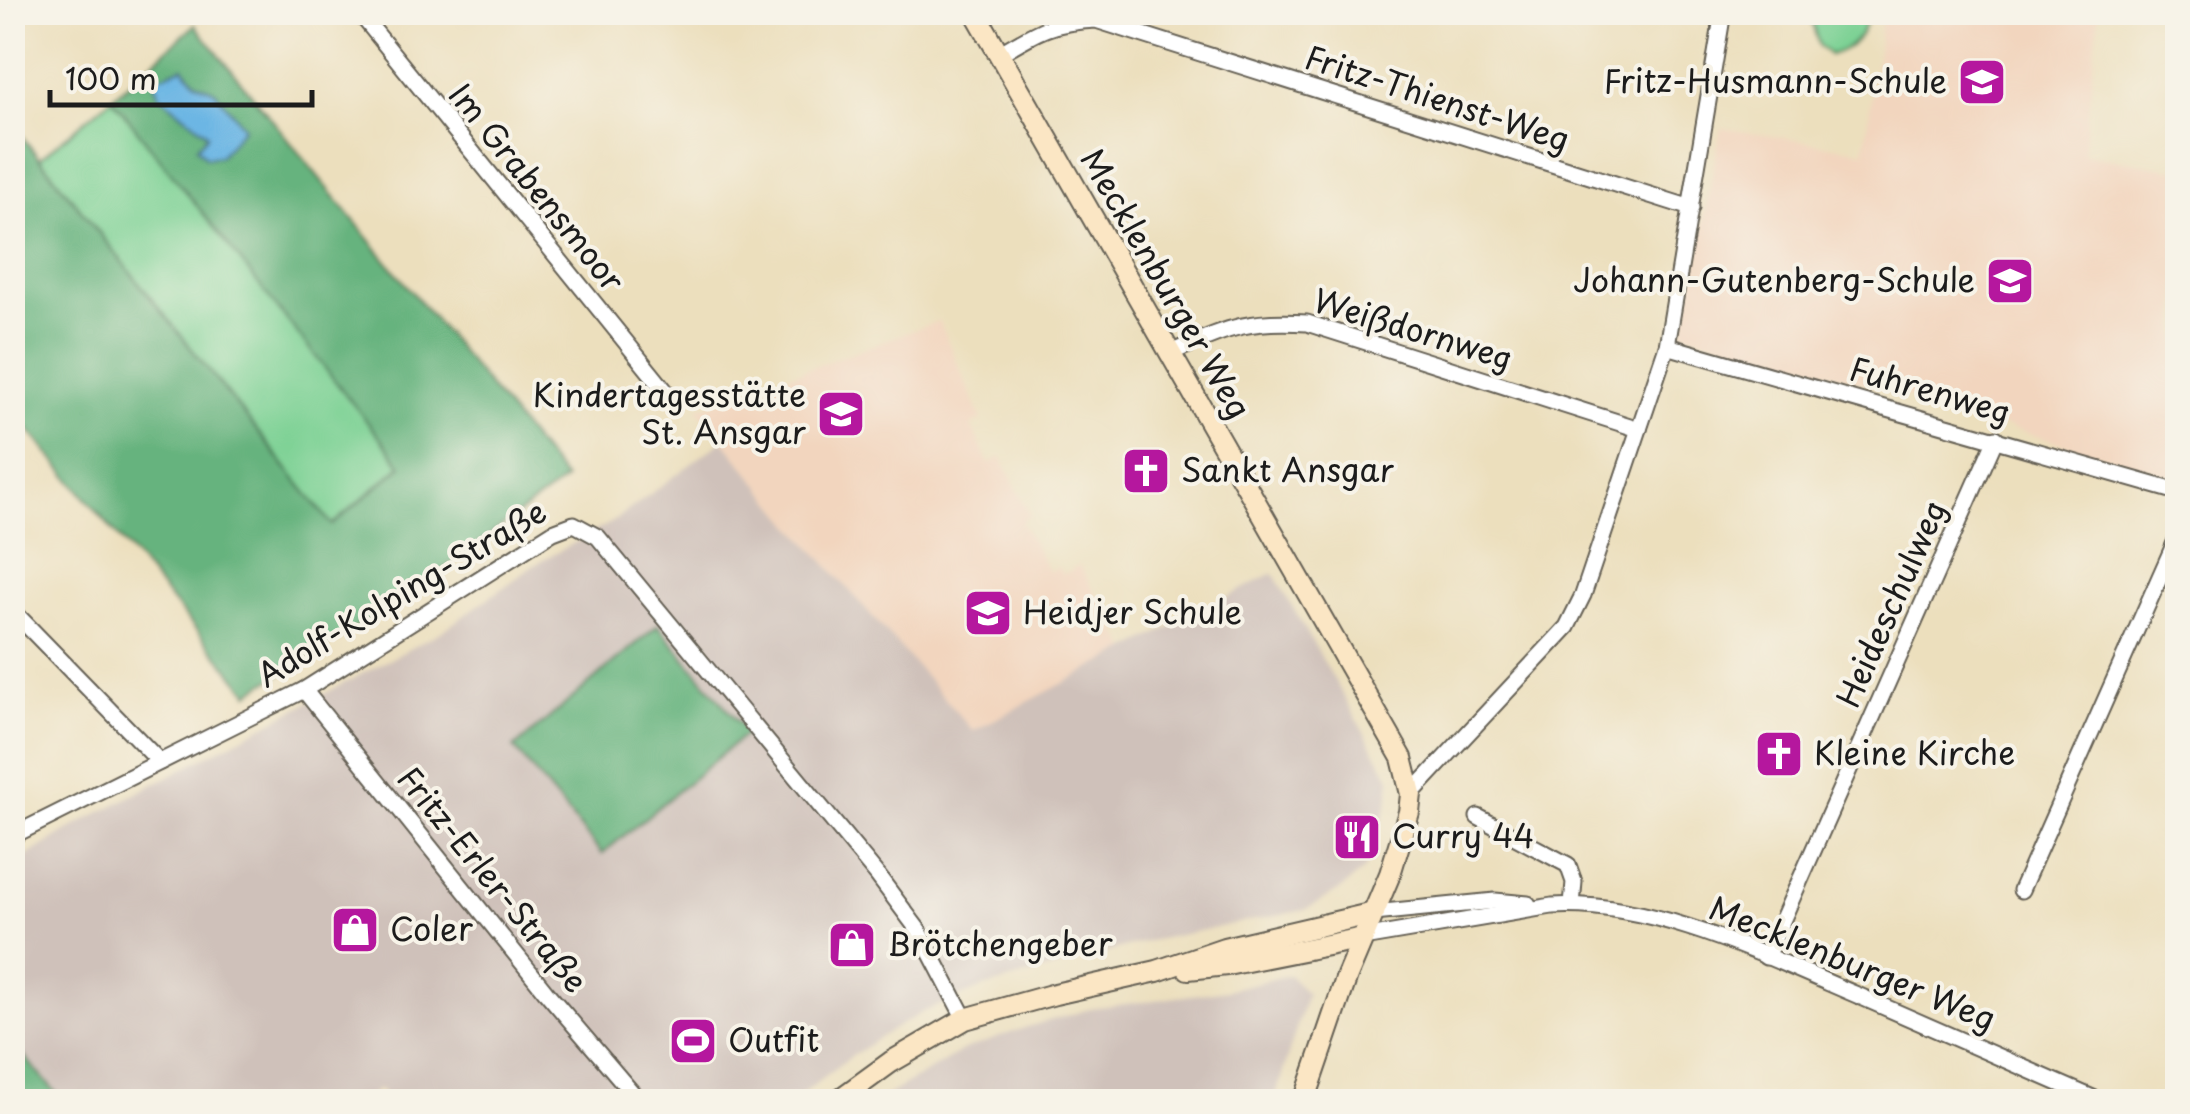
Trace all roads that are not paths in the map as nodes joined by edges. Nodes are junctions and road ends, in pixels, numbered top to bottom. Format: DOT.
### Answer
graph roads {
  1 [pos="358,12"];
  2 [pos="975,12"];
  3 [pos="1723,12"];
  4 [pos="999,54"];
  5 [pos="1691,208"];
  6 [pos="1668,346"];
  7 [pos="1170,353"];
  8 [pos="671,398"];
  9 [pos="1639,429"];
  10 [pos="1996,438"];
  11 [pos="2178,492"];
  12 [pos="2178,536"];
  13 [pos="12,610"];
  14 [pos="304,690"];
  15 [pos="160,762"];
  16 [pos="1411,794"];
  17 [pos="1478,817"];
  18 [pos="12,836"];
  19 [pos="2021,890"];
  20 [pos="1572,904"];
  21 [pos="1552,906"];
  22 [pos="1374,913"];
  23 [pos="1363,938"];
  24 [pos="1766,956"];
  25 [pos="1158,971"];
  26 [pos="965,1019"];
  27 [pos="640,1102"];
  28 [pos="836,1102"];
  29 [pos="1304,1102"];
  30 [pos="2102,1102"];
  1 -- 8 [label="street, Im Grabensmoor"];
  2 -- 4 [label="street, Mecklenburger Weg"];
  3 -- 5 [label="street"];
  4 -- 5 [label="street, Fritz-Thienst-Weg"];
  4 -- 7 [label="street, Mecklenburger Weg"];
  5 -- 6 [label="street"];
  6 -- 9 [label="street"];
  6 -- 10 [label="street, Fuhrenweg"];
  7 -- 9 [label="street, Weißdornweg"];
  7 -- 16 [label="street, Mecklenburger Weg"];
  9 -- 16 [label="street"];
  10 -- 11 [label="street, Fuhrenweg"];
  10 -- 24 [label="street, Heideschulweg"];
  12 -- 19 [label="street"];
  13 -- 15 [label="street"];
  14 -- 15 [label="street, Adolf-Kolping-Straße"];
  14 -- 26 [label="street, Adolf-Kolping-Straße"];
  14 -- 27 [label="street, Fritz-Erler-Straße"];
  15 -- 18 [label="street, Adolf-Kolping-Straße"];
  16 -- 22 [label="street"];
  17 -- 20 [label="street"];
  20 -- 21 [label="street, Mecklenburger Weg"];
  20 -- 24 [label="street, Mecklenburger Weg"];
  21 -- 22 [label="street, Mecklenburger Weg"];
  21 -- 23 [label="street, Mecklenburger Weg"];
  22 -- 23 [label="street"];
  22 -- 25 [label="street"];
  23 -- 25 [label="street"];
  23 -- 29 [label="street"];
  24 -- 30 [label="street, Mecklenburger Weg"];
  25 -- 26 [label="street"];
  26 -- 28 [label="street"];
}
